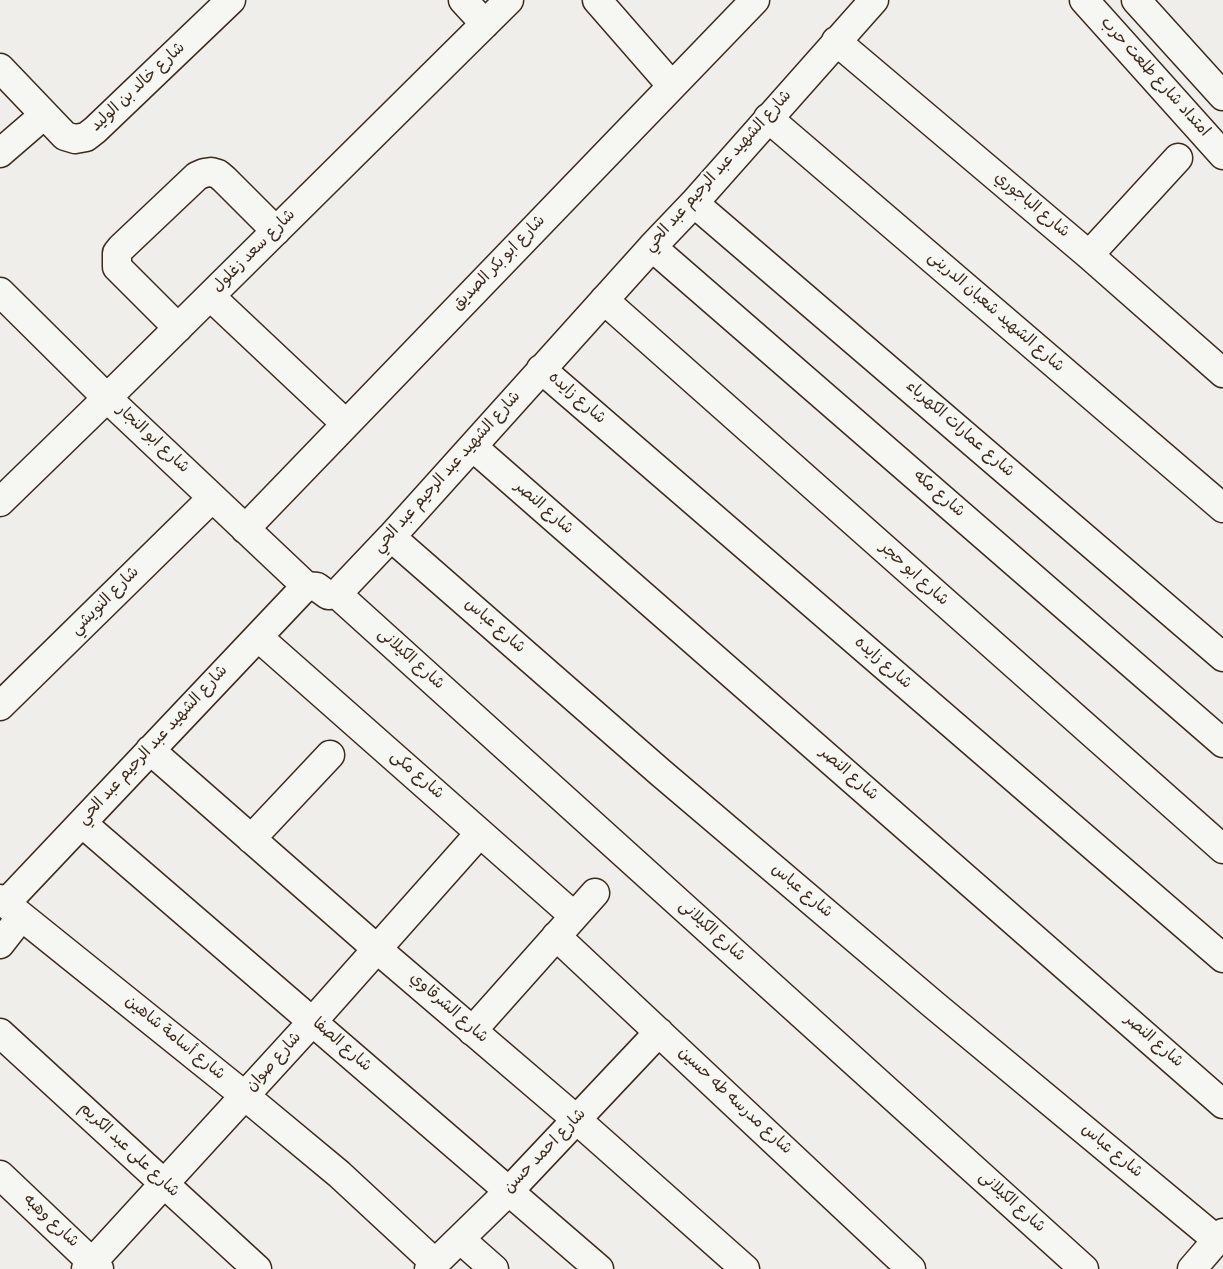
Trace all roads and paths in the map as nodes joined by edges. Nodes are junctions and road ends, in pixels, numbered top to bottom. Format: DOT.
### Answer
graph roads {
  1 [pos="231,0"];
  2 [pos="463,0"];
  3 [pos="509,0"];
  4 [pos="597,0"];
  5 [pos="755,0"];
  6 [pos="874,0"];
  7 [pos="1084,0"];
  8 [pos="1136,0"];
  9 [pos="485,24"];
  10 [pos="836,41"];
  11 [pos="0,68"];
  12 [pos="672,86"];
  13 [pos="1223,96"];
  14 [pos="44,115"];
  15 [pos="768,118"];
  16 [pos="0,153"];
  17 [pos="1223,155"];
  18 [pos="1178,158"];
  19 [pos="694,203"];
  20 [pos="276,232"];
  21 [pos="652,247"];
  22 [pos="1089,256"];
  23 [pos="0,292"];
  24 [pos="210,296"];
  25 [pos="604,300"];
  26 [pos="178,328"];
  27 [pos="541,369"];
  28 [pos="1223,373"];
  29 [pos="107,398"];
  30 [pos="346,424"];
  31 [pos="473,447"];
  32 [pos="212,498"];
  33 [pos="0,502"];
  34 [pos="1223,508"];
  35 [pos="245,529"];
  36 [pos="391,537"];
  37 [pos="306,586"];
  38 [pos="337,594"];
  39 [pos="258,637"];
  40 [pos="1223,657"];
  41 [pos="0,706"];
  42 [pos="1223,743"];
  43 [pos="150,750"];
  44 [pos="330,755"];
  45 [pos="82,823"];
  46 [pos="480,833"];
  47 [pos="251,839"];
  48 [pos="1223,849"];
  49 [pos="595,893"];
  50 [pos="9,907"];
  51 [pos="574,916"];
  52 [pos="556,936"];
  53 [pos="0,944"];
  54 [pos="377,949"];
  55 [pos="1223,958"];
  56 [pos="313,1022"];
  57 [pos="472,1030"];
  58 [pos="659,1032"];
  59 [pos="0,1033"];
  60 [pos="245,1096"];
  61 [pos="1223,1104"];
  62 [pos="577,1120"];
  63 [pos="0,1176"];
  64 [pos="165,1184"];
  65 [pos="509,1191"];
  66 [pos="1220,1237"];
  67 [pos="460,1239"];
  68 [pos="432,1266"];
  69 [pos="93,1267"];
  70 [pos="1196,1268"];
  71 [pos="257,1269"];
  72 [pos="494,1269"];
  73 [pos="599,1269"];
  74 [pos="745,1269"];
  75 [pos="911,1269"];
  76 [pos="1084,1269"];
  1 -- 14 [label="street, شارع خالد بن الوليد"];
  2 -- 9 [label="street"];
  3 -- 9 [label="street, شارع سعد زغلول"];
  4 -- 12 [label="street"];
  5 -- 12 [label="street, شارع ابو بكر الصديق"];
  6 -- 10 [label="street, شارع الشهيد عبد الرحيم عبد الحي"];
  7 -- 17 [label="street, امتداد شارع طلعت حرب"];
  8 -- 13 [label="street"];
  9 -- 20 [label="street, شارع سعد زغلول"];
  10 -- 15 [label="street, شارع الشهيد عبد الرحيم عبد الحي"];
  10 -- 22 [label="street, شارع الباجوري"];
  11 -- 14 [label="street, شارع خالد بن الوليد"];
  12 -- 30 [label="street, شارع ابو بكر الصديق"];
  14 -- 16 [label="street"];
  15 -- 19 [label="street, شارع الشهيد عبد الرحيم عبد الحي"];
  15 -- 34 [label="street, شارع الشهيد شعبان الدرينى"];
  18 -- 22 [label="street"];
  19 -- 21 [label="street, شارع الشهيد عبد الرحيم عبد الحي"];
  19 -- 40 [label="street, شارع عمارات الكهرباء"];
  20 -- 24 [label="street, شارع سعد زغلول"];
  20 -- 26 [label="street"];
  21 -- 25 [label="street, شارع الشهيد عبد الرحيم عبد الحي"];
  21 -- 42 [label="street, شارع مكه"];
  22 -- 28 [label="street, شارع الباجوري"];
  23 -- 29 [label="street, شارع ابو النجار"];
  24 -- 26 [label="street, شارع سعد زغلول"];
  24 -- 30 [label="street"];
  25 -- 27 [label="street, شارع الشهيد عبد الرحيم عبد الحي"];
  25 -- 48 [label="street, شارع ابو حجر"];
  26 -- 29 [label="street, شارع سعد زغلول"];
  27 -- 31 [label="street, شارع الشهيد عبد الرحيم عبد الحي"];
  27 -- 55 [label="street, شارع زايده"];
  29 -- 32 [label="street, شارع ابو النجار"];
  29 -- 33 [label="street, شارع سعد زغلول"];
  30 -- 35 [label="street, شارع ابو بكر الصديق"];
  31 -- 36 [label="street, شارع الشهيد عبد الرحيم عبد الحي"];
  31 -- 61 [label="street, شارع النصر"];
  32 -- 35 [label="street, شارع ابو النجار"];
  32 -- 41 [label="street, شارع النويشي"];
  35 -- 37 [label="street, شارع ابو النجار"];
  36 -- 38 [label="street, شارع الشهيد عبد الرحيم عبد الحي"];
  36 -- 66 [label="street, شارع عباس"];
  37 -- 38 [label="street"];
  37 -- 39 [label="street, شارع الشهيد عبد الرحيم عبد الحي"];
  38 -- 76 [label="street, شارع الكيلانى"];
  39 -- 43 [label="street, شارع الشهيد عبد الرحيم عبد الحي"];
  39 -- 46 [label="street, شارع مكى"];
  43 -- 45 [label="street, شارع الشهيد عبد الرحيم عبد الحي"];
  43 -- 47 [label="street, شارع الشرقاوي"];
  44 -- 47 [label="street"];
  45 -- 50 [label="street, شارع الشهيد عبد الرحيم عبد الحي"];
  45 -- 56 [label="street, شارع الصفا"];
  46 -- 51 [label="street, شارع مكى"];
  46 -- 54 [label="street, شارع صوان"];
  47 -- 54 [label="street, شارع الشرقاوي"];
  49 -- 51 [label="street"];
  50 -- 53 [label="street, شارع الشهيد عبد الرحيم عبد الحي"];
  50 -- 60 [label="street, شارع أسامة شاهين"];
  51 -- 52 [label="street"];
  52 -- 57 [label="street"];
  52 -- 58 [label="street, شارع مدرسه طه حسين"];
  54 -- 56 [label="street, شارع صوان"];
  54 -- 57 [label="street, شارع الشرقاوي"];
  56 -- 60 [label="street, شارع صوان"];
  56 -- 65 [label="street, شارع الصفا"];
  57 -- 62 [label="street, شارع الشرقاوي"];
  58 -- 62 [label="street, شارع احمد حسن"];
  58 -- 75 [label="street, شارع مدرسه طه حسين"];
  59 -- 64 [label="street, شارع على عبد الكريم"];
  60 -- 64 [label="street, شارع صوان"];
  60 -- 68 [label="street, شارع أسامة شاهين"];
  62 -- 65 [label="street, شارع احمد حسن"];
  62 -- 74 [label="street, شارع الشرقاوي"];
  63 -- 69 [label="street, شارع وهبه"];
  64 -- 69 [label="street, شارع صوان"];
  64 -- 71 [label="street, شارع على عبد الكريم"];
  65 -- 67 [label="street, شارع احمد حسن"];
  65 -- 73 [label="street, شارع الصفا"];
  66 -- 70 [label="street"];
  67 -- 68 [label="street, شارع احمد حسن"];
  67 -- 72 [label="street"];
}
